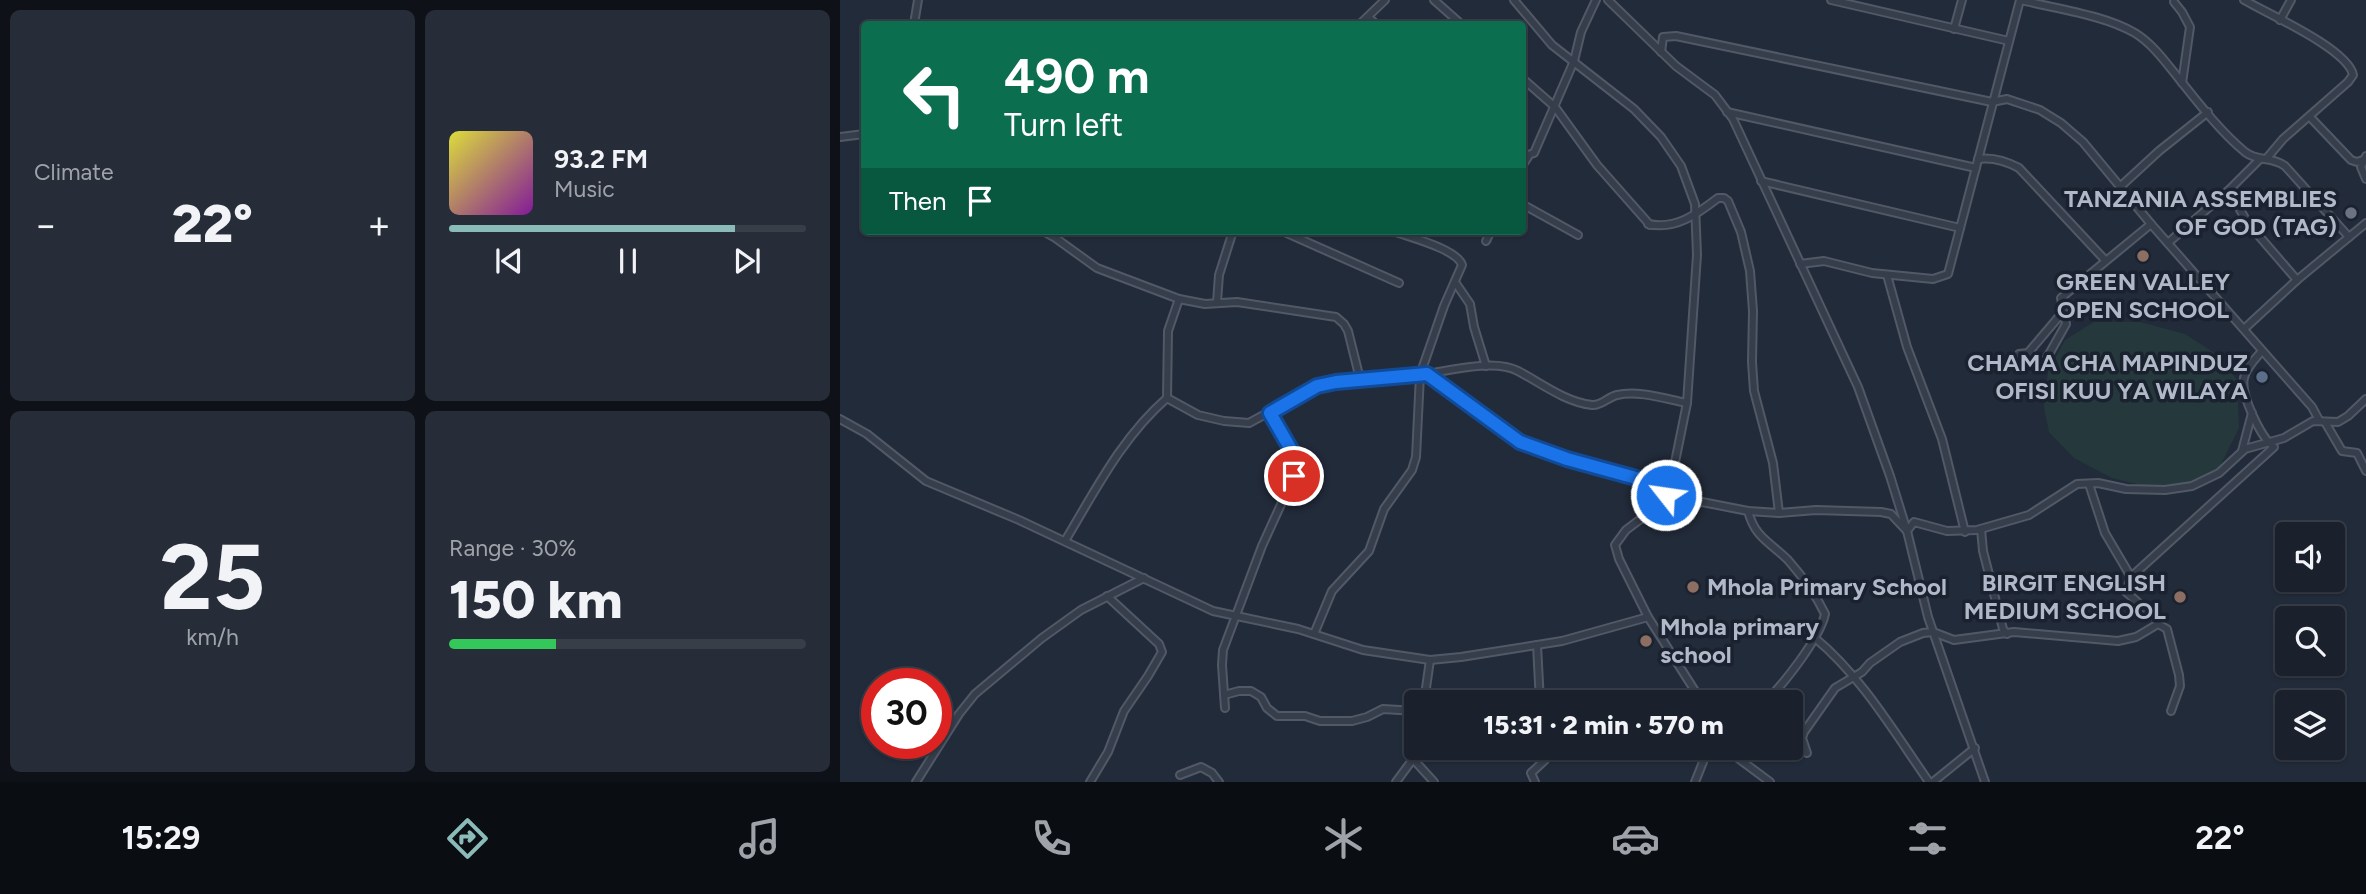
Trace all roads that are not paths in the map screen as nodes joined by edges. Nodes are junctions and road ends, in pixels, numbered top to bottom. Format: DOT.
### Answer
graph roads {
  1 [pos="918,0"];
  2 [pos="1385,0"];
  3 [pos="1434,0"];
  4 [pos="1514,0"];
  5 [pos="1596,0"];
  6 [pos="1608,0"];
  7 [pos="1831,0"];
  8 [pos="1962,0"];
  9 [pos="2021,0"];
  10 [pos="2244,0"];
  11 [pos="2291,0"];
  12 [pos="2174,2"];
  13 [pos="1368,17"];
  14 [pos="2280,20"];
  15 [pos="914,21"];
  16 [pos="1363,21"];
  17 [pos="1373,21"];
  18 [pos="1458,21"];
  19 [pos="1954,29"];
  20 [pos="2009,41"];
  21 [pos="1661,52"];
  22 [pos="1574,61"];
  23 [pos="1526,82"];
  24 [pos="2182,83"];
  25 [pos="1992,102"];
  26 [pos="1555,107"];
  27 [pos="1727,112"];
  28 [pos="2208,112"];
  29 [pos="2310,117"];
  30 [pos="861,134"];
  31 [pos="840,136"];
  32 [pos="1526,155"];
  33 [pos="2263,158"];
  34 [pos="2365,158"];
  35 [pos="1978,159"];
  36 [pos="2351,160"];
  37 [pos="1976,167"];
  38 [pos="2365,177"];
  39 [pos="1761,181"];
  40 [pos="2120,186"];
  41 [pos="2229,190"];
  42 [pos="1526,206"];
  43 [pos="1695,214"];
  44 [pos="2366,223"];
  45 [pos="2151,224"];
  46 [pos="1960,228"];
  47 [pos="1050,235"];
  48 [pos="1232,235"];
  49 [pos="1291,235"];
  50 [pos="1402,235"];
  51 [pos="1489,235"];
  52 [pos="1578,235"];
  53 [pos="2349,237"];
  54 [pos="1486,241"];
  55 [pos="2169,242"];
  56 [pos="2105,260"];
  57 [pos="1800,264"];
  58 [pos="1887,275"];
  59 [pos="2297,280"];
  60 [pos="1455,282"];
  61 [pos="1399,283"];
  62 [pos="1178,299"];
  63 [pos="1217,302"];
  64 [pos="2062,313"];
  65 [pos="2244,329"];
  66 [pos="2262,351"];
  67 [pos="2019,354"];
  68 [pos="2044,363"];
  69 [pos="1486,366"];
  70 [pos="1423,374"];
  71 [pos="1360,380"];
  72 [pos="1167,398"];
  73 [pos="2366,398"];
  74 [pos="1687,403"];
  75 [pos="1270,413"];
  76 [pos="2252,413"];
  77 [pos="840,419"];
  78 [pos="2322,421"];
  79 [pos="2272,445"];
  80 [pos="2242,451"];
  81 [pos="2366,471"];
  82 [pos="2089,484"];
  83 [pos="1666,495"];
  84 [pos="1748,511"];
  85 [pos="1779,513"];
  86 [pos="1981,529"];
  87 [pos="1907,531"];
  88 [pos="1965,532"];
  89 [pos="1065,541"];
  90 [pos="2131,577"];
  91 [pos="1144,579"];
  92 [pos="1107,596"];
  93 [pos="1236,617"];
  94 [pos="1648,617"];
  95 [pos="2158,624"];
  96 [pos="1933,632"];
  97 [pos="1314,634"];
  98 [pos="2007,634"];
  99 [pos="1815,638"];
  100 [pos="1537,645"];
  101 [pos="1430,660"];
  102 [pos="1854,677"];
  103 [pos="1426,690"];
  104 [pos="1540,690"];
  105 [pos="1694,690"];
  106 [pos="1776,690"];
  107 [pos="1224,695"];
  108 [pos="1225,708"];
  109 [pos="1404,710"];
  110 [pos="2171,711"];
  111 [pos="1975,748"];
  112 [pos="1807,753"];
  113 [pos="1412,760"];
  114 [pos="1414,760"];
  115 [pos="1545,760"];
  116 [pos="1704,760"];
  117 [pos="1740,760"];
  118 [pos="1180,775"];
  119 [pos="916,782"];
  120 [pos="1090,782"];
  121 [pos="1219,782"];
  122 [pos="1396,782"];
  123 [pos="1434,782"];
  124 [pos="1535,782"];
  125 [pos="1695,782"];
  126 [pos="1770,782"];
  127 [pos="1931,782"];
  128 [pos="1985,782"];
  1 -- 15 [label="street"];
  2 -- 13 [label="street"];
  3 -- 18 [label="street"];
  4 -- 22 [label="street"];
  5 -- 22 [label="street"];
  6 -- 21 [label="street"];
  7 -- 19 [label="street"];
  8 -- 19 [label="street"];
  9 -- 20 [label="street"];
  9 -- 24 [label="street"];
  10 -- 14 [label="street"];
  11 -- 14 [label="street"];
  12 -- 24 [label="street"];
  13 -- 16 [label="street"];
  13 -- 17 [label="street"];
  14 -- 29 [label="street"];
  19 -- 20 [label="street"];
  20 -- 25 [label="street"];
  21 -- 25 [label="street"];
  21 -- 27 [label="street"];
  22 -- 26 [label="street"];
  22 -- 43 [label="street"];
  23 -- 26 [label="street"];
  24 -- 28 [label="street"];
  25 -- 35 [label="street"];
  25 -- 40 [label="street"];
  26 -- 32 [label="street"];
  26 -- 43 [label="street"];
  27 -- 37 [label="street"];
  27 -- 39 [label="street"];
  28 -- 33 [label="street"];
  28 -- 40 [label="street"];
  29 -- 33 [label="street"];
  29 -- 36 [label="street"];
  30 -- 31 [label="street"];
  33 -- 41 [label="street"];
  33 -- 53 [label="street"];
  34 -- 36 [label="street"];
  34 -- 38 [label="street"];
  35 -- 37 [label="street"];
  35 -- 56 [label="street"];
  36 -- 38 [label="street"];
  37 -- 46 [label="street"];
  39 -- 46 [label="street"];
  39 -- 57 [label="street"];
  40 -- 45 [label="street"];
  41 -- 55 [label="street"];
  41 -- 59 [label="street"];
  42 -- 52 [label="street"];
  43 -- 74 [label="street"];
  43 -- 85 [label="street"];
  44 -- 53 [label="street"];
  45 -- 55 [label="street"];
  45 -- 56 [label="street"];
  46 -- 58 [label="street"];
  47 -- 62 [label="street"];
  48 -- 63 [label="street"];
  49 -- 61 [label="street"];
  50 -- 60 [label="street"];
  51 -- 54 [label="street"];
  53 -- 59 [label="street"];
  55 -- 65 [label="street"];
  56 -- 64 [label="street"];
  57 -- 58 [label="street"];
  57 -- 87 [label="street"];
  58 -- 88 [label="street"];
  59 -- 65 [label="street"];
  60 -- 69 [label="street"];
  60 -- 70 [label="street"];
  62 -- 63 [label="street"];
  62 -- 72 [label="street"];
  63 -- 71 [label="street"];
  64 -- 67 [label="street"];
  64 -- 68 [label="street"];
  65 -- 66 [label="street"];
  66 -- 76 [label="street"];
  66 -- 78 [label="street"];
  69 -- 70 [label="street"];
  69 -- 74 [label="street"];
  70 -- 71 [label="street"];
  70 -- 83 [label="street"];
  70 -- 97 [label="street"];
  71 -- 75 [label="street"];
  72 -- 75 [label="street"];
  72 -- 89 [label="street"];
  73 -- 78 [label="street"];
  74 -- 83 [label="street"];
  75 -- 93 [label="street"];
  76 -- 79 [label="street"];
  76 -- 80 [label="street"];
  77 -- 89 [label="street"];
  78 -- 79 [label="street"];
  78 -- 81 [label="street"];
  79 -- 80 [label="street"];
  79 -- 90 [label="street"];
  80 -- 82 [label="street"];
  82 -- 86 [label="street"];
  82 -- 90 [label="street"];
  83 -- 84 [label="street"];
  83 -- 94 [label="street"];
  84 -- 85 [label="street"];
  84 -- 99 [label="street"];
  85 -- 87 [label="street"];
  86 -- 88 [label="street"];
  86 -- 98 [label="street"];
  87 -- 88 [label="street"];
  87 -- 96 [label="street"];
  89 -- 91 [label="street"];
  90 -- 95 [label="street"];
  91 -- 92 [label="street"];
  91 -- 93 [label="street"];
  92 -- 119 [label="street"];
  92 -- 120 [label="street"];
  93 -- 97 [label="street"];
  93 -- 107 [label="street"];
  94 -- 100 [label="street"];
  94 -- 105 [label="street"];
  95 -- 98 [label="street"];
  95 -- 110 [label="street"];
  96 -- 98 [label="street"];
  96 -- 102 [label="street"];
  96 -- 111 [label="street"];
  97 -- 101 [label="street"];
  99 -- 102 [label="street"];
  99 -- 106 [label="street"];
  100 -- 101 [label="street"];
  100 -- 104 [label="street"];
  101 -- 103 [label="street"];
  102 -- 112 [label="street"];
  102 -- 127 [label="street"];
  107 -- 108 [label="street"];
  107 -- 109 [label="street"];
  111 -- 127 [label="street"];
  111 -- 128 [label="street"];
  113 -- 122 [label="street"];
  114 -- 123 [label="street"];
  115 -- 124 [label="street"];
  116 -- 125 [label="street"];
  117 -- 126 [label="street"];
  118 -- 121 [label="street"];
}
